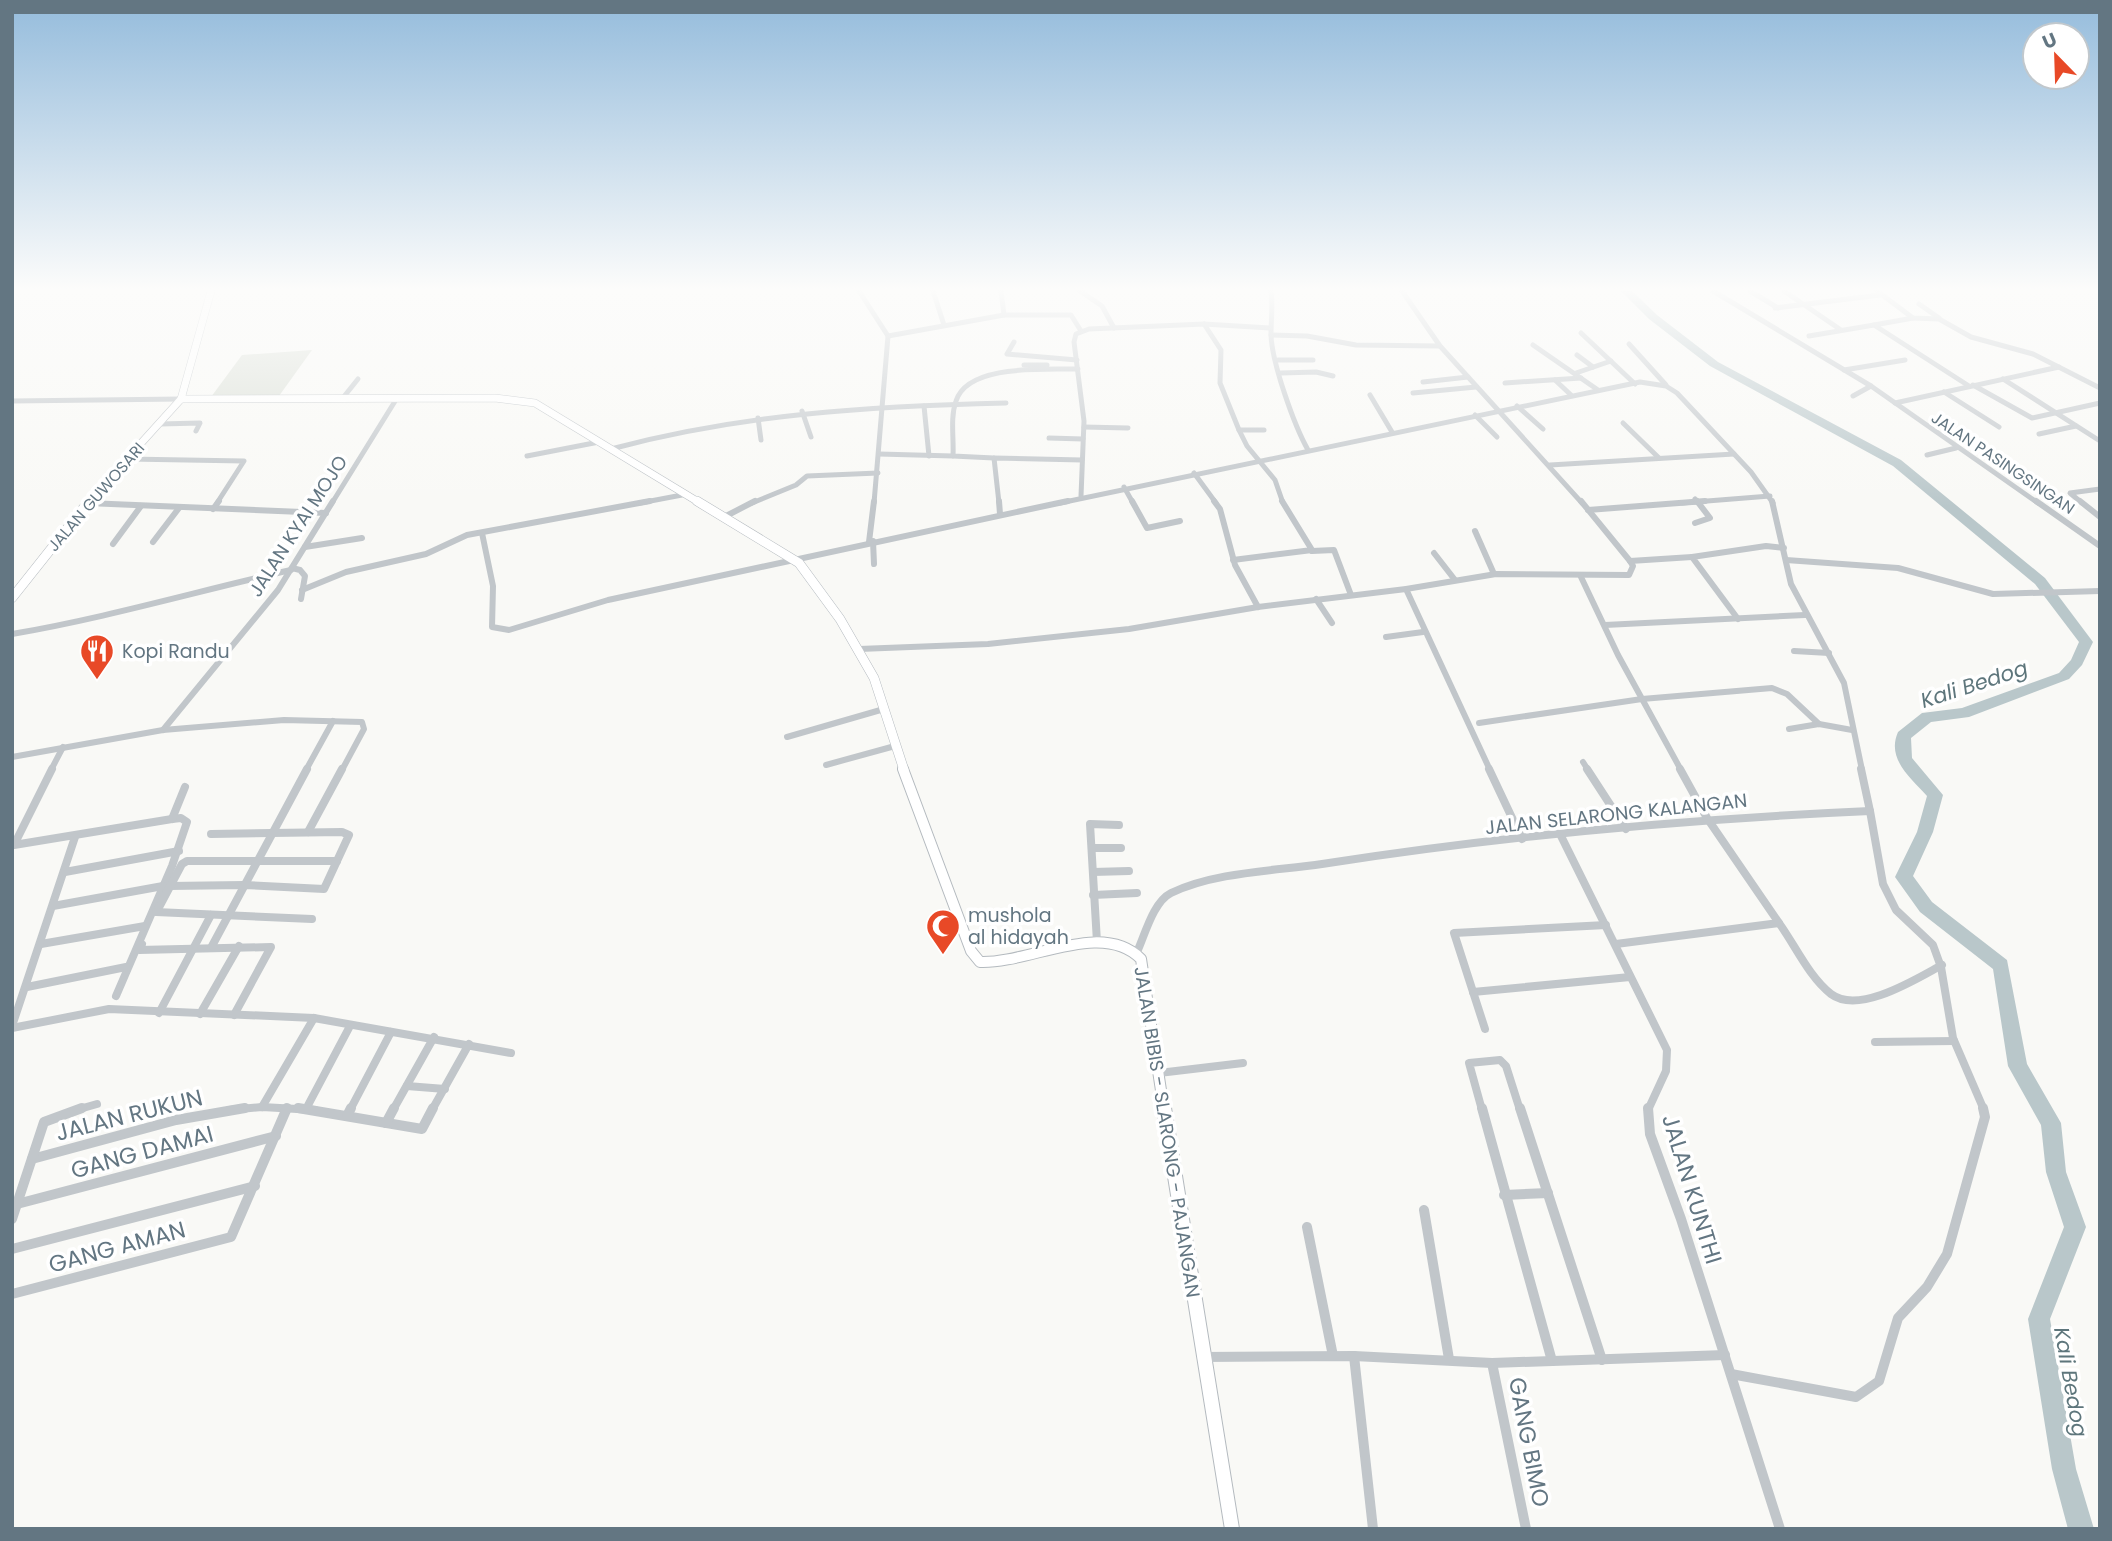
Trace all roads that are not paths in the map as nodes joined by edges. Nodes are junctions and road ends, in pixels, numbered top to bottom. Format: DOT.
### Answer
graph roads {
  1 [pos="191,363"];
  2 [pos="885,363"];
  3 [pos="1037,363"];
  4 [pos="1062,363"];
  5 [pos="1077,363"];
  6 [pos="1221,363"];
  7 [pos="1279,363"];
  8 [pos="1455,363"];
  9 [pos="1561,363"];
  10 [pos="1588,363"];
  11 [pos="1608,363"];
  12 [pos="1612,363"];
  13 [pos="1646,363"];
  14 [pos="1836,363"];
  15 [pos="1886,363"];
  16 [pos="1934,363"];
  17 [pos="2051,363"];
  18 [pos="1024,365"];
  19 [pos="1047,366"];
  20 [pos="1593,367"];
  21 [pos="2059,367"];
  22 [pos="1078,369"];
  23 [pos="1846,369"];
  24 [pos="1281,373"];
  25 [pos="1576,373"];
  26 [pos="1333,376"];
  27 [pos="1468,377"];
  28 [pos="1582,377"];
  29 [pos="358,379"];
  30 [pos="2002,379"];
  31 [pos="1555,380"];
  32 [pos="1423,382"];
  33 [pos="1505,383"];
  34 [pos="1635,384"];
  35 [pos="1666,385"];
  36 [pos="1871,386"];
  37 [pos="1971,386"];
  38 [pos="1476,387"];
  39 [pos="2100,388"];
  40 [pos="1598,390"];
  41 [pos="1944,391"];
  42 [pos="1413,393"];
  43 [pos="1370,395"];
  44 [pos="1571,395"];
  45 [pos="1853,396"];
  46 [pos="181,398"];
  47 [pos="397,398"];
  48 [pos="342,399"];
  49 [pos="12,401"];
  50 [pos="1899,401"];
  51 [pos="1006,403"];
  52 [pos="956,404"];
  53 [pos="2100,404"];
  54 [pos="924,406"];
  55 [pos="1517,406"];
  56 [pos="880,409"];
  57 [pos="1497,410"];
  58 [pos="802,411"];
  59 [pos="1475,415"];
  60 [pos="2057,415"];
  61 [pos="758,418"];
  62 [pos="1623,423"];
  63 [pos="160,424"];
  64 [pos="2076,426"];
  65 [pos="1084,427"];
  66 [pos="1999,427"];
  67 [pos="1128,428"];
  68 [pos="1543,429"];
  69 [pos="196,430"];
  70 [pos="1238,430"];
  71 [pos="1264,430"];
  72 [pos="1392,432"];
  73 [pos="2039,433"];
  74 [pos="811,437"];
  75 [pos="1497,437"];
  76 [pos="1049,438"];
  77 [pos="1083,439"];
  78 [pos="761,440"];
  79 [pos="2100,441"];
  80 [pos="599,442"];
  81 [pos="1956,448"];
  82 [pos="611,449"];
  83 [pos="1308,450"];
  84 [pos="878,454"];
  85 [pos="1734,454"];
  86 [pos="1927,455"];
  87 [pos="527,456"];
  88 [pos="929,456"];
  89 [pos="953,456"];
  90 [pos="995,458"];
  91 [pos="1659,458"];
  92 [pos="128,459"];
  93 [pos="1082,460"];
  94 [pos="1258,460"];
  95 [pos="1550,465"];
  96 [pos="878,473"];
  97 [pos="1194,473"];
  98 [pos="1124,487"];
  99 [pos="2100,489"];
  100 [pos="682,495"];
  101 [pos="1081,496"];
  102 [pos="1770,496"];
  103 [pos="1695,499"];
  104 [pos="87,503"];
  105 [pos="141,506"];
  106 [pos="180,508"];
  107 [pos="213,509"];
  108 [pos="1588,510"];
  109 [pos="326,513"];
  110 [pos="1000,514"];
  111 [pos="726,516"];
  112 [pos="2100,517"];
  113 [pos="1180,521"];
  114 [pos="1695,523"];
  115 [pos="1475,531"];
  116 [pos="482,533"];
  117 [pos="362,538"];
  118 [pos="153,542"];
  119 [pos="871,542"];
  120 [pos="113,544"];
  121 [pos="2100,546"];
  122 [pos="305,547"];
  123 [pos="1784,548"];
  124 [pos="1312,551"];
  125 [pos="1434,553"];
  126 [pos="1692,557"];
  127 [pos="793,559"];
  128 [pos="1233,560"];
  129 [pos="1786,560"];
  130 [pos="1630,561"];
  131 [pos="874,565"];
  132 [pos="291,569"];
  133 [pos="1494,574"];
  134 [pos="1581,577"];
  135 [pos="1455,580"];
  136 [pos="1406,589"];
  137 [pos="302,590"];
  138 [pos="2100,591"];
  139 [pos="1351,595"];
  140 [pos="12,598"];
  141 [pos="302,599"];
  142 [pos="1316,599"];
  143 [pos="1258,607"];
  144 [pos="1805,615"];
  145 [pos="1738,619"];
  146 [pos="1332,623"];
  147 [pos="1605,625"];
  148 [pos="1423,632"];
  149 [pos="12,634"];
  150 [pos="1386,637"];
  151 [pos="859,649"];
  152 [pos="1794,651"];
  153 [pos="1829,653"];
  154 [pos="1642,699"];
  155 [pos="884,709"];
  156 [pos="333,721"];
  157 [pos="1479,723"];
  158 [pos="1819,724"];
  159 [pos="1789,729"];
  160 [pos="163,730"];
  161 [pos="1852,730"];
  162 [pos="787,737"];
  163 [pos="895,746"];
  164 [pos="62,747"];
  165 [pos="12,757"];
  166 [pos="1583,762"];
  167 [pos="826,765"];
  168 [pos="185,787"];
  169 [pos="1870,811"];
  170 [pos="1707,818"];
  171 [pos="172,819"];
  172 [pos="1119,825"];
  173 [pos="1626,829"];
  174 [pos="308,832"];
  175 [pos="272,833"];
  176 [pos="211,834"];
  177 [pos="1561,836"];
  178 [pos="75,837"];
  179 [pos="1522,839"];
  180 [pos="13,846"];
  181 [pos="1092,848"];
  182 [pos="1121,848"];
  183 [pos="179,851"];
  184 [pos="257,861"];
  185 [pos="337,861"];
  186 [pos="1129,871"];
  187 [pos="65,872"];
  188 [pos="1093,872"];
  189 [pos="244,885"];
  190 [pos="166,886"];
  191 [pos="1137,893"];
  192 [pos="1093,895"];
  193 [pos="52,906"];
  194 [pos="156,912"];
  195 [pos="211,915"];
  196 [pos="228,915"];
  197 [pos="312,919"];
  198 [pos="1779,923"];
  199 [pos="1606,925"];
  200 [pos="145,926"];
  201 [pos="1097,942"];
  202 [pos="41,944"];
  203 [pos="1616,944"];
  204 [pos="212,946"];
  205 [pos="239,946"];
  206 [pos="194,947"];
  207 [pos="1137,952"];
  208 [pos="1942,965"];
  209 [pos="126,967"];
  210 [pos="1630,977"];
  211 [pos="27,987"];
  212 [pos="1473,992"];
  213 [pos="116,996"];
  214 [pos="159,1013"];
  215 [pos="200,1014"];
  216 [pos="234,1015"];
  217 [pos="314,1018"];
  218 [pos="350,1026"];
  219 [pos="12,1027"];
  220 [pos="1485,1029"];
  221 [pos="391,1032"];
  222 [pos="434,1037"];
  223 [pos="1954,1041"];
  224 [pos="1875,1042"];
  225 [pos="469,1044"];
  226 [pos="511,1053"];
  227 [pos="1243,1063"];
  228 [pos="1159,1073"];
  229 [pos="407,1086"];
  230 [pos="444,1089"];
  231 [pos="97,1104"];
  232 [pos="262,1107"];
  233 [pos="287,1108"];
  234 [pos="306,1109"];
  235 [pos="347,1116"];
  236 [pos="386,1122"];
  237 [pos="276,1136"];
  238 [pos="32,1159"];
  239 [pos="255,1186"];
  240 [pos="1548,1193"];
  241 [pos="1504,1195"];
  242 [pos="17,1204"];
  243 [pos="1424,1210"];
  244 [pos="12,1219"];
  245 [pos="1307,1227"];
  246 [pos="12,1249"];
  247 [pos="12,1294"];
  248 [pos="1725,1355"];
  249 [pos="1333,1356"];
  250 [pos="1354,1356"];
  251 [pos="1202,1357"];
  252 [pos="1450,1359"];
  253 [pos="1602,1360"];
  254 [pos="1552,1361"];
  255 [pos="1492,1363"];
  256 [pos="1731,1374"];
  257 [pos="1232,1529"];
  258 [pos="1373,1529"];
  259 [pos="1525,1529"];
  260 [pos="1780,1529"];
  1 -- 46 [label="main road"];
  2 -- 56 [label="street"];
  3 -- 19 [label="street"];
  4 -- 19 [label="street"];
  5 -- 22 [label="street"];
  6 -- 70 [label="street"];
  7 -- 24 [label="street"];
  8 -- 27 [label="street"];
  9 -- 25 [label="street"];
  10 -- 20 [label="street"];
  11 -- 20 [label="street"];
  12 -- 34 [label="street"];
  13 -- 35 [label="street"];
  14 -- 23 [label="street, JALAN PASINGSINGAN"];
  15 -- 23 [label="street"];
  16 -- 37 [label="street"];
  17 -- 21 [label="street"];
  18 -- 19 [label="street"];
  19 -- 22 [label="street"];
  19 -- 52 [label="street"];
  20 -- 25 [label="street"];
  21 -- 30 [label="street"];
  21 -- 39 [label="street"];
  22 -- 65 [label="street"];
  23 -- 36 [label="street, JALAN PASINGSINGAN"];
  24 -- 26 [label="street"];
  24 -- 83 [label="street"];
  25 -- 28 [label="street"];
  27 -- 32 [label="street"];
  27 -- 38 [label="street"];
  28 -- 31 [label="street"];
  28 -- 40 [label="street"];
  29 -- 48 [label="street"];
  30 -- 37 [label="street"];
  30 -- 60 [label="street"];
  31 -- 33 [label="street"];
  31 -- 44 [label="street"];
  34 -- 35 [label="street"];
  34 -- 40 [label="street"];
  35 -- 85 [label="street"];
  36 -- 45 [label="street"];
  36 -- 50 [label="street, JALAN PASINGSINGAN"];
  37 -- 41 [label="street"];
  37 -- 60 [label="street"];
  38 -- 42 [label="street"];
  38 -- 57 [label="street"];
  40 -- 44 [label="street"];
  41 -- 50 [label="street"];
  41 -- 66 [label="street"];
  43 -- 72 [label="street"];
  44 -- 55 [label="street"];
  46 -- 48 [label="main road, JALAN BIBIS - SLARONG - PAJANGAN"];
  46 -- 49 [label="street"];
  46 -- 63 [label="main road, JALAN GUWOSARI"];
  47 -- 48 [label="main road, JALAN BIBIS - SLARONG - PAJANGAN"];
  47 -- 80 [label="main road, JALAN BIBIS - SLARONG - PAJANGAN"];
  47 -- 109 [label="street, JALAN KYAI MOJO"];
  50 -- 81 [label="street, JALAN PASINGSINGAN"];
  51 -- 52 [label="street"];
  52 -- 54 [label="street"];
  52 -- 89 [label="street"];
  53 -- 60 [label="street"];
  54 -- 56 [label="street"];
  54 -- 88 [label="street"];
  55 -- 57 [label="street"];
  55 -- 68 [label="street"];
  56 -- 58 [label="street"];
  56 -- 84 [label="street"];
  57 -- 59 [label="street"];
  57 -- 95 [label="street"];
  58 -- 61 [label="street"];
  58 -- 74 [label="street"];
  59 -- 72 [label="street"];
  59 -- 75 [label="street"];
  60 -- 64 [label="street"];
  61 -- 78 [label="street"];
  61 -- 82 [label="street"];
  62 -- 91 [label="street"];
  63 -- 69 [label="street"];
  63 -- 92 [label="main road, JALAN GUWOSARI"];
  64 -- 73 [label="street"];
  64 -- 79 [label="street"];
  65 -- 67 [label="street"];
  65 -- 77 [label="street"];
  70 -- 71 [label="street"];
  70 -- 94 [label="street"];
  72 -- 83 [label="street"];
  76 -- 77 [label="street"];
  77 -- 93 [label="street"];
  80 -- 82 [label="main road, JALAN BIBIS - SLARONG - PAJANGAN"];
  80 -- 87 [label="street"];
  81 -- 86 [label="street"];
  81 -- 121 [label="street, JALAN PASINGSINGAN"];
  82 -- 100 [label="main road, JALAN BIBIS - SLARONG - PAJANGAN"];
  83 -- 94 [label="street"];
  84 -- 88 [label="street"];
  84 -- 96 [label="street"];
  85 -- 91 [label="street"];
  85 -- 102 [label="street"];
  88 -- 89 [label="street"];
  89 -- 90 [label="street"];
  90 -- 93 [label="street"];
  90 -- 110 [label="street"];
  91 -- 95 [label="street"];
  92 -- 104 [label="main road, JALAN GUWOSARI"];
  92 -- 107 [label="street"];
  93 -- 101 [label="street"];
  94 -- 97 [label="street"];
  94 -- 124 [label="street"];
  95 -- 108 [label="street"];
  96 -- 111 [label="street"];
  96 -- 119 [label="street"];
  97 -- 98 [label="street"];
  97 -- 128 [label="street"];
  98 -- 101 [label="street"];
  98 -- 113 [label="street"];
  99 -- 112 [label="street"];
  100 -- 111 [label="main road, JALAN BIBIS - SLARONG - PAJANGAN"];
  100 -- 116 [label="street"];
  101 -- 110 [label="street"];
  102 -- 103 [label="street"];
  102 -- 123 [label="street"];
  103 -- 108 [label="street"];
  103 -- 114 [label="street"];
  104 -- 105 [label="street"];
  104 -- 140 [label="main road, JALAN GUWOSARI"];
  105 -- 106 [label="street"];
  105 -- 120 [label="street"];
  106 -- 107 [label="street"];
  106 -- 118 [label="street"];
  107 -- 109 [label="street"];
  108 -- 130 [label="street"];
  109 -- 122 [label="street, JALAN KYAI MOJO"];
  110 -- 119 [label="street"];
  111 -- 127 [label="main road, JALAN BIBIS - SLARONG - PAJANGAN"];
  115 -- 133 [label="street"];
  116 -- 127 [label="street"];
  116 -- 137 [label="street"];
  117 -- 122 [label="street"];
  119 -- 127 [label="street"];
  119 -- 131 [label="street"];
  122 -- 132 [label="street, JALAN KYAI MOJO"];
  123 -- 126 [label="street"];
  123 -- 129 [label="street"];
  124 -- 128 [label="street"];
  124 -- 139 [label="street"];
  125 -- 135 [label="street"];
  126 -- 130 [label="street"];
  126 -- 145 [label="street"];
  127 -- 151 [label="main road, JALAN BIBIS - SLARONG - PAJANGAN"];
  128 -- 143 [label="street"];
  129 -- 138 [label="street"];
  129 -- 144 [label="street"];
  130 -- 134 [label="street"];
  132 -- 137 [label="street"];
  132 -- 149 [label="street"];
  132 -- 160 [label="street, JALAN KYAI MOJO"];
  133 -- 134 [label="street"];
  133 -- 135 [label="street"];
  134 -- 147 [label="street"];
  135 -- 136 [label="street"];
  136 -- 139 [label="street"];
  136 -- 148 [label="street"];
  137 -- 141 [label="street"];
  139 -- 142 [label="street"];
  142 -- 143 [label="street"];
  142 -- 146 [label="street"];
  143 -- 151 [label="street"];
  144 -- 145 [label="street"];
  144 -- 153 [label="street"];
  145 -- 147 [label="street"];
  147 -- 154 [label="street"];
  148 -- 150 [label="street"];
  148 -- 179 [label="street"];
  151 -- 155 [label="main road, JALAN BIBIS - SLARONG - PAJANGAN"];
  152 -- 153 [label="street"];
  153 -- 161 [label="street"];
  154 -- 157 [label="street"];
  154 -- 158 [label="street"];
  154 -- 170 [label="street"];
  155 -- 162 [label="street"];
  155 -- 163 [label="main road, JALAN BIBIS - SLARONG - PAJANGAN"];
  156 -- 160 [label="street"];
  156 -- 174 [label="street"];
  156 -- 175 [label="street"];
  158 -- 159 [label="street"];
  158 -- 161 [label="street"];
  160 -- 164 [label="street"];
  161 -- 169 [label="street"];
  163 -- 167 [label="street"];
  163 -- 201 [label="main road, JALAN BIBIS - SLARONG - PAJANGAN"];
  164 -- 165 [label="street"];
  164 -- 180 [label="street"];
  166 -- 173 [label="street"];
  168 -- 171 [label="street"];
  169 -- 170 [label="street, JALAN SELARONG KALANGAN"];
  169 -- 208 [label="street"];
  170 -- 173 [label="street, JALAN SELARONG KALANGAN"];
  170 -- 198 [label="street"];
  171 -- 178 [label="street"];
  171 -- 183 [label="street"];
  172 -- 181 [label="street"];
  173 -- 177 [label="street, JALAN SELARONG KALANGAN"];
  174 -- 175 [label="street"];
  174 -- 185 [label="street"];
  175 -- 176 [label="street"];
  175 -- 184 [label="street"];
  177 -- 179 [label="street, JALAN SELARONG KALANGAN"];
  177 -- 199 [label="street, JALAN KUNTHI"];
  178 -- 180 [label="street"];
  178 -- 187 [label="street"];
  179 -- 207 [label="street, JALAN SELARONG KALANGAN"];
  181 -- 182 [label="street"];
  181 -- 188 [label="street"];
  183 -- 187 [label="street"];
  183 -- 190 [label="street"];
  184 -- 185 [label="street"];
  184 -- 189 [label="street"];
  184 -- 190 [label="street"];
  185 -- 189 [label="street"];
  186 -- 188 [label="street"];
  187 -- 193 [label="street"];
  188 -- 192 [label="street"];
  189 -- 190 [label="street"];
  189 -- 196 [label="street"];
  190 -- 193 [label="street"];
  190 -- 194 [label="street"];
  190 -- 200 [label="street"];
  191 -- 192 [label="street"];
  192 -- 201 [label="street"];
  193 -- 202 [label="street"];
  194 -- 195 [label="street"];
  194 -- 206 [label="street"];
  195 -- 196 [label="street"];
  195 -- 206 [label="street"];
  196 -- 197 [label="street"];
  196 -- 204 [label="street"];
  198 -- 203 [label="street"];
  198 -- 208 [label="street"];
  199 -- 203 [label="street, JALAN KUNTHI"];
  199 -- 212 [label="street"];
  200 -- 202 [label="street"];
  200 -- 209 [label="street"];
  201 -- 207 [label="main road, JALAN BIBIS - SLARONG - PAJANGAN"];
  202 -- 211 [label="street"];
  203 -- 210 [label="street, JALAN KUNTHI"];
  204 -- 205 [label="street"];
  204 -- 206 [label="street"];
  205 -- 215 [label="street"];
  205 -- 216 [label="street"];
  206 -- 214 [label="street"];
  207 -- 228 [label="main road, JALAN BIBIS - SLARONG - PAJANGAN"];
  208 -- 223 [label="street"];
  209 -- 211 [label="street"];
  209 -- 213 [label="street"];
  210 -- 212 [label="street"];
  210 -- 248 [label="street, JALAN KUNTHI"];
  211 -- 219 [label="street"];
  212 -- 220 [label="street"];
  214 -- 215 [label="street"];
  214 -- 219 [label="street"];
  215 -- 216 [label="street"];
  216 -- 217 [label="street"];
  217 -- 218 [label="street"];
  217 -- 232 [label="street"];
  218 -- 221 [label="street"];
  218 -- 234 [label="street"];
  221 -- 222 [label="street"];
  221 -- 235 [label="street"];
  222 -- 225 [label="street"];
  222 -- 229 [label="street"];
  223 -- 224 [label="street"];
  223 -- 256 [label="street"];
  225 -- 226 [label="street"];
  225 -- 230 [label="street"];
  227 -- 228 [label="street"];
  228 -- 251 [label="main road, JALAN BIBIS - SLARONG - PAJANGAN"];
  229 -- 230 [label="street"];
  229 -- 236 [label="street"];
  230 -- 236 [label="street, JALAN RUKUN"];
  231 -- 238 [label="street"];
  232 -- 233 [label="street, JALAN RUKUN"];
  232 -- 238 [label="street, JALAN RUKUN"];
  233 -- 234 [label="street, JALAN RUKUN"];
  233 -- 237 [label="street"];
  234 -- 235 [label="street, JALAN RUKUN"];
  235 -- 236 [label="street, JALAN RUKUN"];
  237 -- 239 [label="street"];
  237 -- 242 [label="street, GANG DAMAI"];
  238 -- 242 [label="street"];
  239 -- 246 [label="street"];
  239 -- 247 [label="street, GANG AMAN"];
  240 -- 241 [label="street"];
  240 -- 241 [label="street"];
  240 -- 253 [label="street"];
  241 -- 254 [label="street"];
  242 -- 244 [label="street"];
  243 -- 252 [label="street"];
  245 -- 249 [label="street"];
  248 -- 253 [label="street"];
  248 -- 256 [label="street, JALAN KUNTHI"];
  249 -- 250 [label="street"];
  249 -- 251 [label="street"];
  250 -- 252 [label="street"];
  250 -- 258 [label="street"];
  251 -- 257 [label="main road, JALAN BIBIS - SLARONG - PAJANGAN"];
  252 -- 255 [label="street"];
  253 -- 254 [label="street"];
  254 -- 255 [label="street"];
  255 -- 259 [label="street, GANG BIMO"];
  256 -- 260 [label="street, JALAN KUNTHI"];
}
